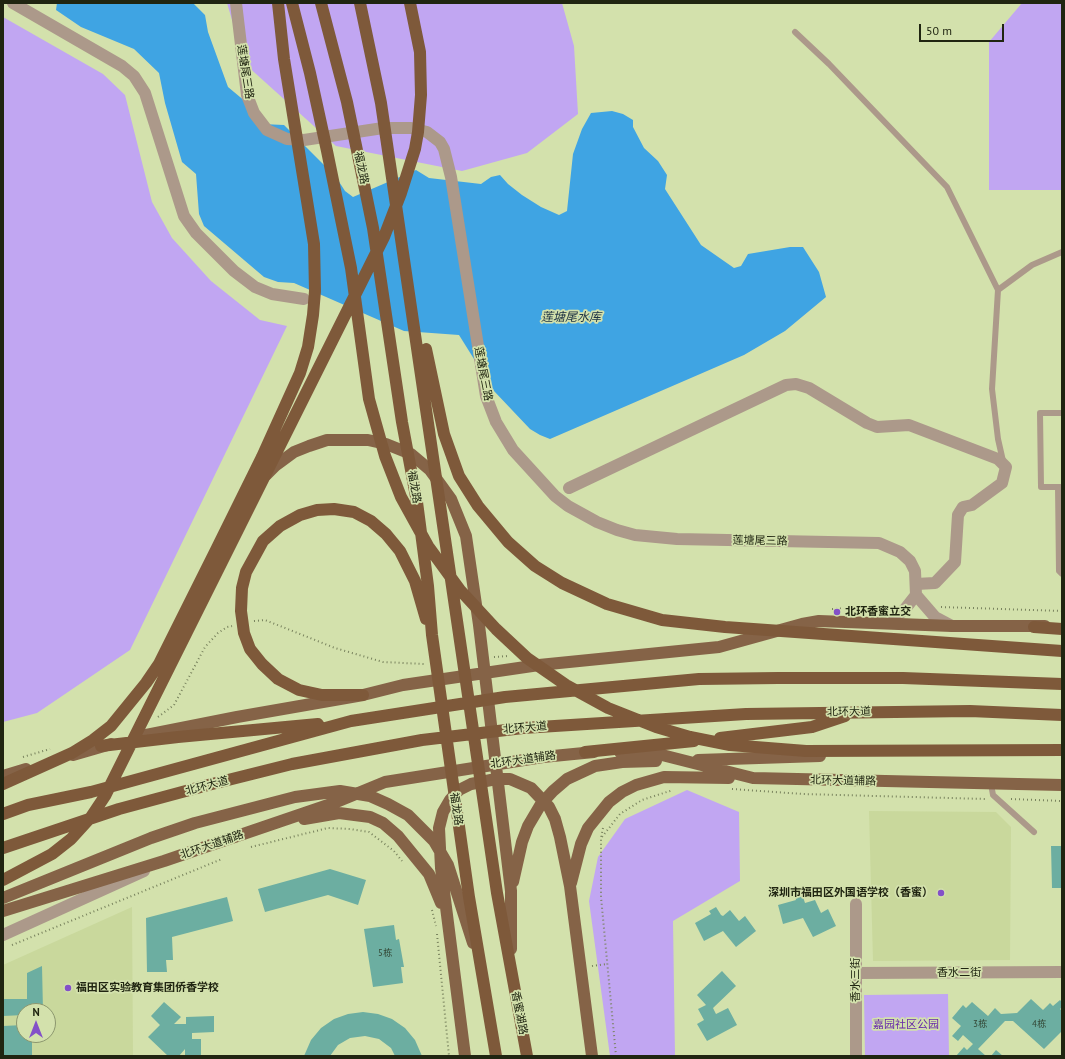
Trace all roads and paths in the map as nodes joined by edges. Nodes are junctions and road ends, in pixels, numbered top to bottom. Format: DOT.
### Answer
graph roads {
  1 [pos="13,3"];
  2 [pos="236,3"];
  3 [pos="278,3"];
  4 [pos="292,3"];
  5 [pos="321,3"];
  6 [pos="360,3"];
  7 [pos="410,3"];
  8 [pos="795,32"];
  9 [pos="1062,252"];
  10 [pos="998,290"];
  11 [pos="304,299"];
  12 [pos="429,388"];
  13 [pos="1062,413"];
  14 [pos="1004,463"];
  15 [pos="1060,487"];
  16 [pos="569,488"];
  17 [pos="239,503"];
  18 [pos="1062,574"];
  19 [pos="916,590"];
  20 [pos="890,606"];
  21 [pos="938,607"];
  22 [pos="825,609"];
  23 [pos="1062,611"];
  24 [pos="256,620"];
  25 [pos="890,622"];
  26 [pos="952,626"];
  27 [pos="1034,626"];
  28 [pos="227,627"];
  29 [pos="1062,628"];
  30 [pos="432,635"];
  31 [pos="1062,651"];
  32 [pos="509,656"];
  33 [pos="486,658"];
  34 [pos="425,664"];
  35 [pos="186,682"];
  36 [pos="1062,684"];
  37 [pos="363,695"];
  38 [pos="858,712"];
  39 [pos="1062,715"];
  40 [pos="351,722"];
  41 [pos="101,746"];
  42 [pos="1062,750"];
  43 [pos="870,751"];
  44 [pos="586,752"];
  45 [pos="3,776"];
  46 [pos="753,778"];
  47 [pos="3,784"];
  48 [pos="991,784"];
  49 [pos="1062,785"];
  50 [pos="677,788"];
  51 [pos="731,789"];
  52 [pos="987,799"];
  53 [pos="1007,799"];
  54 [pos="1062,801"];
  55 [pos="3,814"];
  56 [pos="603,825"];
  57 [pos="260,828"];
  58 [pos="1034,832"];
  59 [pos="601,838"];
  60 [pos="251,847"];
  61 [pos="3,848"];
  62 [pos="222,859"];
  63 [pos="164,861"];
  64 [pos="403,862"];
  65 [pos="3,880"];
  66 [pos="570,886"];
  67 [pos="511,891"];
  68 [pos="464,896"];
  69 [pos="3,898"];
  70 [pos="856,904"];
  71 [pos="431,908"];
  72 [pos="3,911"];
  73 [pos="447,917"];
  74 [pos="3,935"];
  75 [pos="10,946"];
  76 [pos="607,964"];
  77 [pos="589,967"];
  78 [pos="511,969"];
  79 [pos="1062,972"];
  80 [pos="856,973"];
  81 [pos="521,1027"];
  82 [pos="449,1056"];
  83 [pos="465,1056"];
  84 [pos="496,1056"];
  85 [pos="527,1056"];
  86 [pos="530,1056"];
  87 [pos="592,1056"];
  88 [pos="616,1056"];
  89 [pos="856,1056"];
  1 -- 11 [label="street"];
  2 -- 19 [label="street, 莲塘尾三路"];
  3 -- 17 [label="highway"];
  4 -- 43 [label="highway"];
  5 -- 30 [label="highway, 福龙路"];
  6 -- 12 [label="highway, 福龙路"];
  7 -- 65 [label="highway"];
  8 -- 10 [label="lane"];
  9 -- 10 [label="lane"];
  10 -- 14 [label="lane"];
  12 -- 31 [label="highway"];
  12 -- 78 [label="highway, 福龙路"];
  13 -- 15 [label="lane"];
  14 -- 16 [label="street"];
  14 -- 19 [label="street"];
  15 -- 18 [label="lane"];
  17 -- 47 [label="highway"];
  17 -- 67 [label="main road"];
  19 -- 25 [label="street"];
  19 -- 26 [label="street"];
  20 -- 22 [label="path"];
  21 -- 23 [label="path"];
  24 -- 34 [label="path"];
  25 -- 26 [label="main road"];
  25 -- 37 [label="main road"];
  26 -- 27 [label="main road"];
  27 -- 29 [label="highway"];
  28 -- 35 [label="path"];
  30 -- 37 [label="highway"];
  30 -- 68 [label="highway, 福龙路"];
  32 -- 33 [label="path"];
  36 -- 40 [label="highway"];
  37 -- 41 [label="main road"];
  38 -- 39 [label="highway, 北环大道"];
  38 -- 44 [label="highway"];
  38 -- 61 [label="highway, 北环大道"];
  40 -- 41 [label="highway"];
  40 -- 55 [label="highway"];
  41 -- 45 [label="main road"];
  42 -- 43 [label="highway"];
  43 -- 67 [label="main road"];
  44 -- 46 [label="main road, 北环大道辅路"];
  44 -- 57 [label="main road, 北环大道辅路"];
  46 -- 48 [label="main road, 北环大道辅路"];
  46 -- 66 [label="main road"];
  48 -- 49 [label="main road, 北环大道辅路"];
  48 -- 58 [label="lane"];
  50 -- 59 [label="path"];
  51 -- 52 [label="path"];
  53 -- 54 [label="path"];
  56 -- 59 [label="path"];
  57 -- 63 [label="main road, 北环大道辅路"];
  57 -- 73 [label="main road"];
  59 -- 76 [label="path"];
  60 -- 64 [label="path"];
  62 -- 75 [label="path"];
  63 -- 72 [label="main road, 北环大道辅路"];
  63 -- 74 [label="street"];
  66 -- 73 [label="main road"];
  66 -- 87 [label="main road"];
  67 -- 78 [label="main road"];
  68 -- 69 [label="main road"];
  68 -- 84 [label="highway, 福龙路"];
  70 -- 80 [label="street, 香水三街"];
  71 -- 82 [label="path"];
  73 -- 83 [label="main road"];
  76 -- 77 [label="path"];
  76 -- 88 [label="path"];
  78 -- 81 [label="highway, 香蜜湖路"];
  79 -- 80 [label="street, 香水二街"];
  80 -- 89 [label="street, 香水三街"];
  81 -- 85 [label="highway, 香蜜湖路"];
  81 -- 86 [label="main road"];
}
